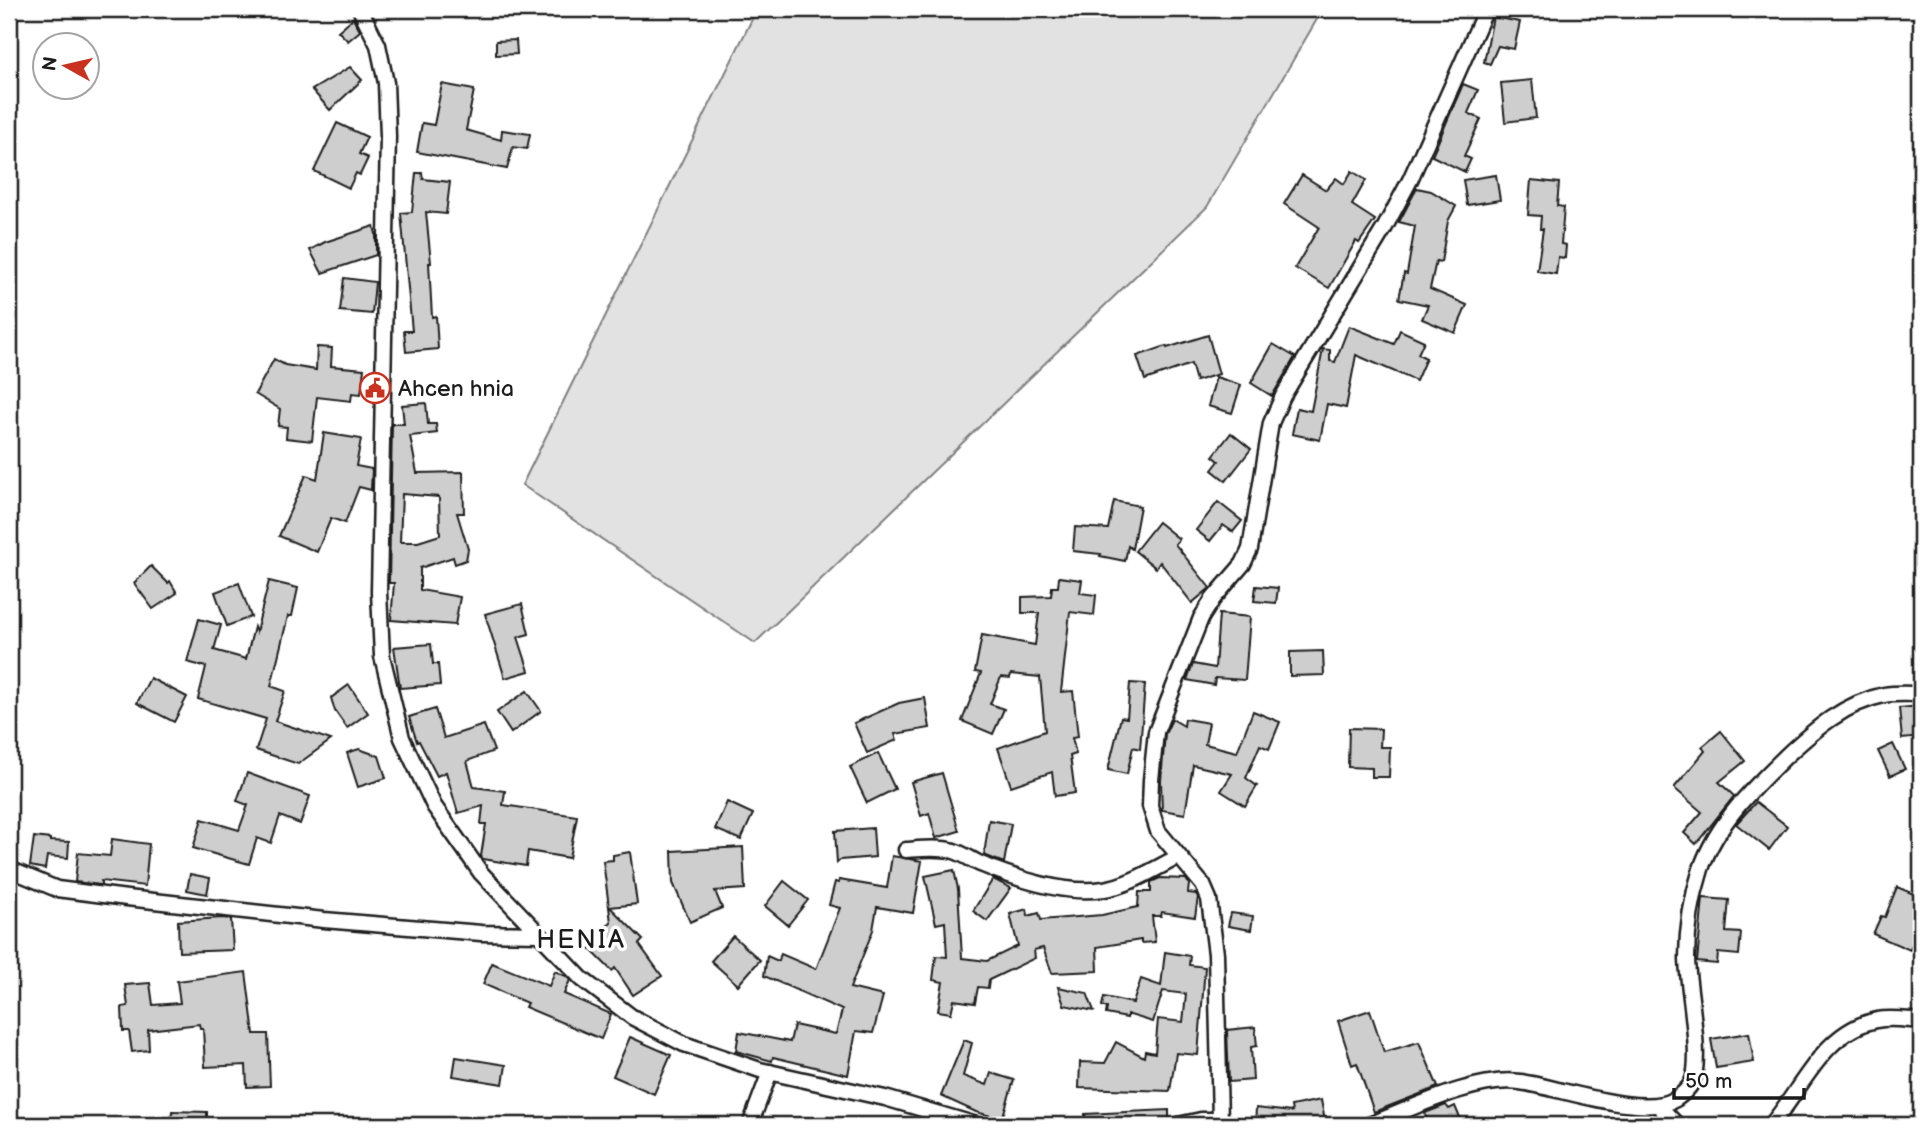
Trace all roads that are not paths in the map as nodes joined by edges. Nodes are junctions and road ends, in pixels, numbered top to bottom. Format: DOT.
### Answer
graph roads {
  1 [pos="360,9"];
  2 [pos="1486,9"];
  3 [pos="1921,694"];
  4 [pos="906,850"];
  5 [pos="1178,857"];
  6 [pos="9,869"];
  7 [pos="539,934"];
  8 [pos="1921,1021"];
  9 [pos="769,1072"];
  10 [pos="1659,1106"];
  11 [pos="1227,1122"];
  12 [pos="750,1125"];
  13 [pos="977,1125"];
  14 [pos="1178,1125"];
  15 [pos="1369,1125"];
  16 [pos="1677,1125"];
  17 [pos="1771,1125"];
  1 -- 7 [label="street"];
  2 -- 5 [label="street"];
  3 -- 10 [label="street"];
  4 -- 5 [label="street"];
  5 -- 11 [label="street"];
  6 -- 7 [label="street"];
  7 -- 9 [label="street"];
  8 -- 17 [label="street"];
  9 -- 12 [label="street"];
  9 -- 13 [label="street"];
  10 -- 15 [label="street"];
  10 -- 16 [label="street"];
  11 -- 14 [label="street"];
}
